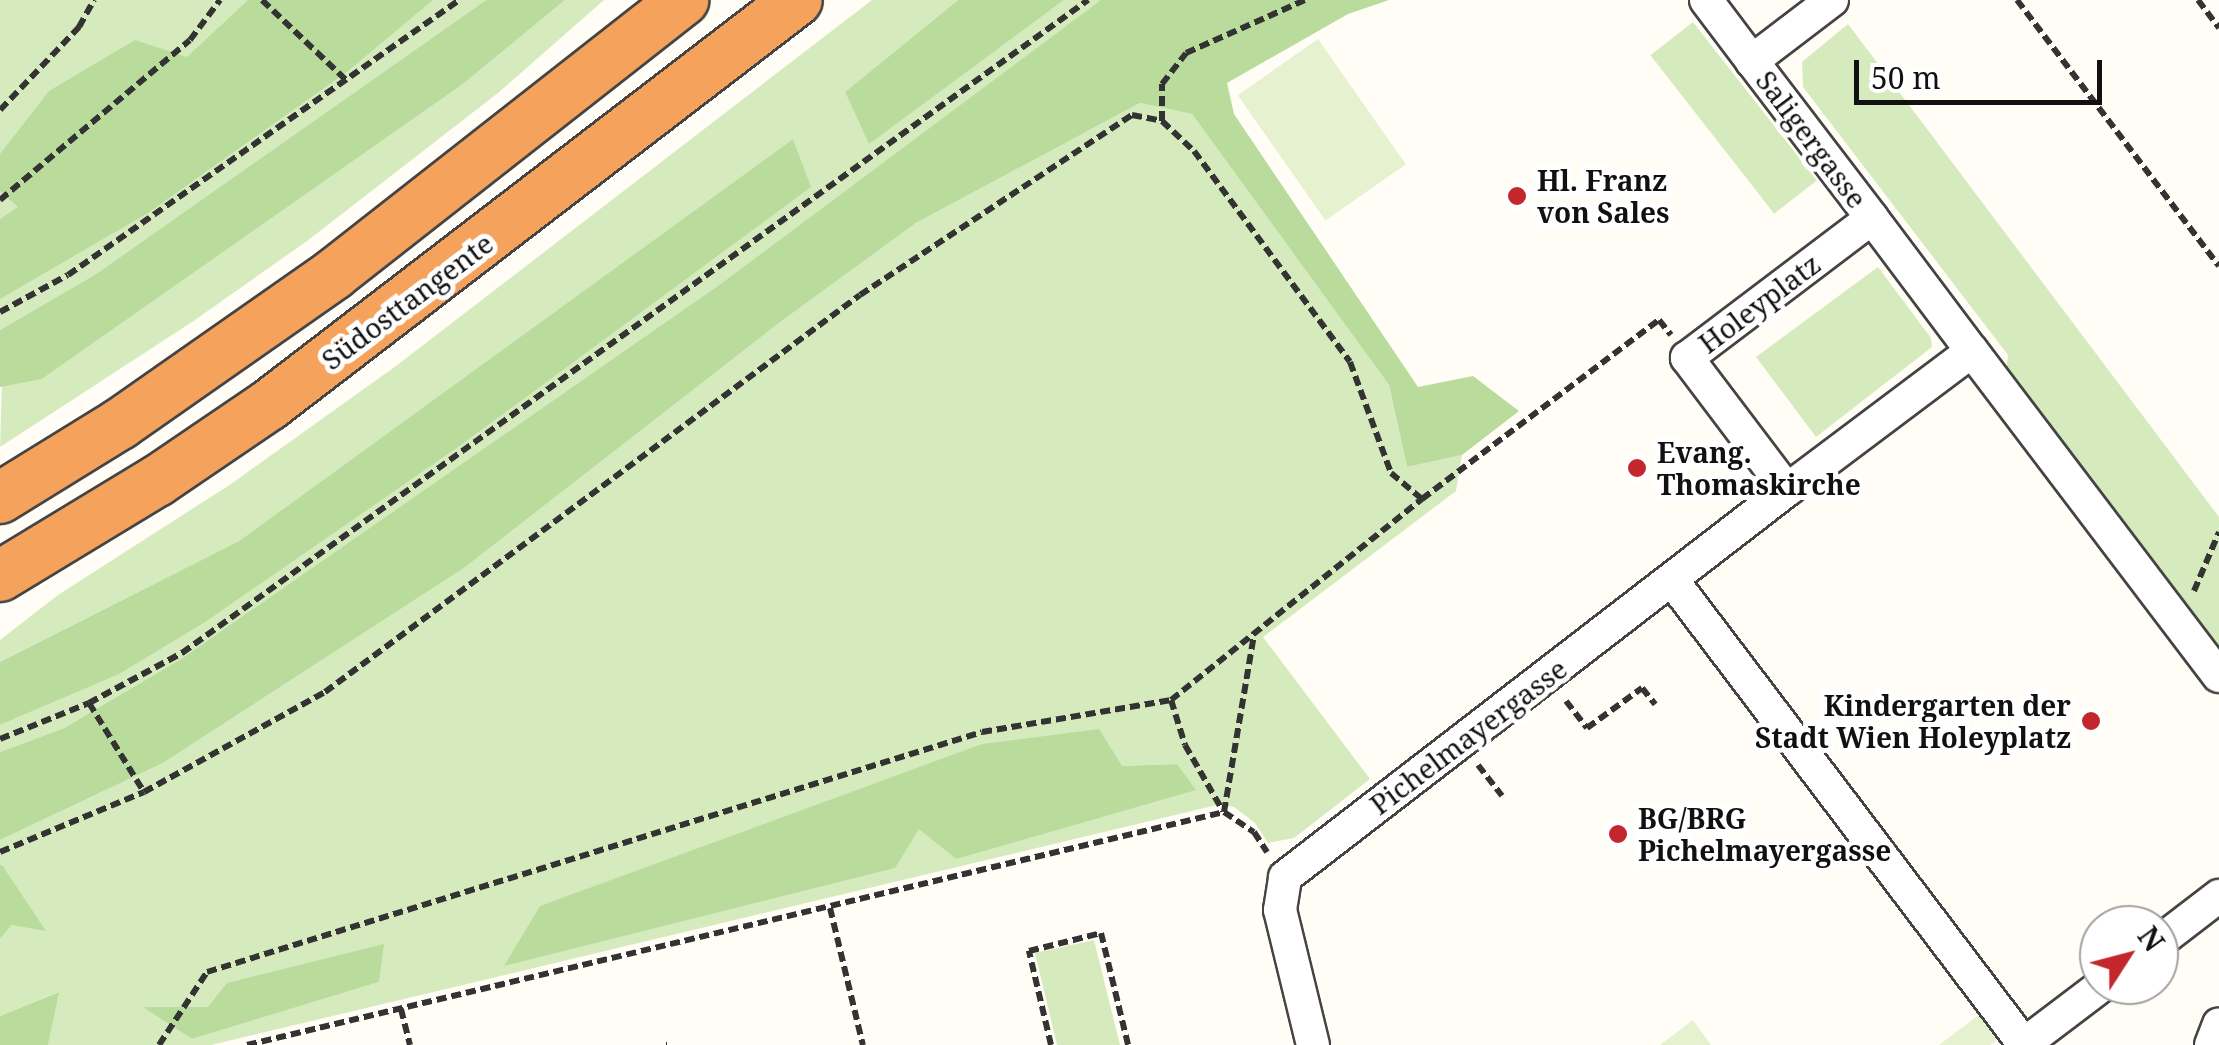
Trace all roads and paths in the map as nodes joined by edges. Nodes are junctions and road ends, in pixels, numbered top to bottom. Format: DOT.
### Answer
graph roads {
  1 [pos="94,0"];
  2 [pos="220,0"];
  3 [pos="262,0"];
  4 [pos="460,0"];
  5 [pos="684,0"];
  6 [pos="797,0"];
  7 [pos="1088,0"];
  8 [pos="1305,0"];
  9 [pos="1706,0"];
  10 [pos="1832,0"];
  11 [pos="2018,0"];
  12 [pos="2198,0"];
  13 [pos="2219,28"];
  14 [pos="1752,60"];
  15 [pos="347,81"];
  16 [pos="0,110"];
  17 [pos="1162,121"];
  18 [pos="0,200"];
  19 [pos="1872,218"];
  20 [pos="2219,266"];
  21 [pos="0,312"];
  22 [pos="1972,351"];
  23 [pos="1687,358"];
  24 [pos="1788,490"];
  25 [pos="0,498"];
  26 [pos="1422,499"];
  27 [pos="2219,532"];
  28 [pos="0,576"];
  29 [pos="1672,580"];
  30 [pos="2180,624"];
  31 [pos="1255,632"];
  32 [pos="1547,676"];
  33 [pos="2219,676"];
  34 [pos="1170,700"];
  35 [pos="89,702"];
  36 [pos="1655,704"];
  37 [pos="0,740"];
  38 [pos="1479,766"];
  39 [pos="144,792"];
  40 [pos="1502,796"];
  41 [pos="1224,812"];
  42 [pos="0,852"];
  43 [pos="1284,876"];
  44 [pos="2219,896"];
  45 [pos="830,908"];
  46 [pos="2179,927"];
  47 [pos="2079,1002"];
  48 [pos="401,1009"];
  49 [pos="2219,1024"];
  50 [pos="1305,1043"];
  51 [pos="2023,1044"];
  52 [pos="158,1045"];
  53 [pos="247,1045"];
  54 [pos="410,1045"];
  55 [pos="862,1045"];
  56 [pos="1051,1045"];
  57 [pos="1128,1045"];
  58 [pos="2211,1045"];
  1 -- 16 [label="path"];
  2 -- 18 [label="path"];
  3 -- 15 [label="path"];
  4 -- 15 [label="path"];
  5 -- 25 [label="highway"];
  6 -- 28 [label="highway, Südosttangente"];
  7 -- 35 [label="path"];
  8 -- 17 [label="path"];
  9 -- 14 [label="street, Saligergasse"];
  10 -- 14 [label="street, Saligergasse"];
  11 -- 20 [label="path"];
  12 -- 13 [label="path"];
  14 -- 19 [label="street, Saligergasse"];
  15 -- 21 [label="path"];
  17 -- 26 [label="path"];
  17 -- 39 [label="path"];
  19 -- 22 [label="street"];
  19 -- 23 [label="street, Holeyplatz"];
  22 -- 24 [label="street"];
  22 -- 30 [label="street"];
  23 -- 24 [label="street, Holeyplatz"];
  23 -- 26 [label="path"];
  24 -- 29 [label="street, Pichelmayergasse"];
  26 -- 31 [label="path"];
  27 -- 30 [label="path"];
  29 -- 32 [label="street, Pichelmayergasse"];
  29 -- 51 [label="street"];
  30 -- 33 [label="street"];
  31 -- 34 [label="path"];
  31 -- 41 [label="path"];
  32 -- 36 [label="path"];
  32 -- 43 [label="street, Pichelmayergasse"];
  34 -- 41 [label="path"];
  34 -- 52 [label="path"];
  35 -- 37 [label="path"];
  35 -- 39 [label="path"];
  38 -- 40 [label="path"];
  39 -- 42 [label="path"];
  41 -- 43 [label="path"];
  41 -- 45 [label="path"];
  43 -- 50 [label="street"];
  44 -- 46 [label="street"];
  45 -- 48 [label="path"];
  45 -- 55 [label="path"];
  47 -- 51 [label="street"];
  48 -- 53 [label="path"];
  48 -- 54 [label="path"];
  49 -- 58 [label="street"];
  56 -- 57 [label="path"];
}
